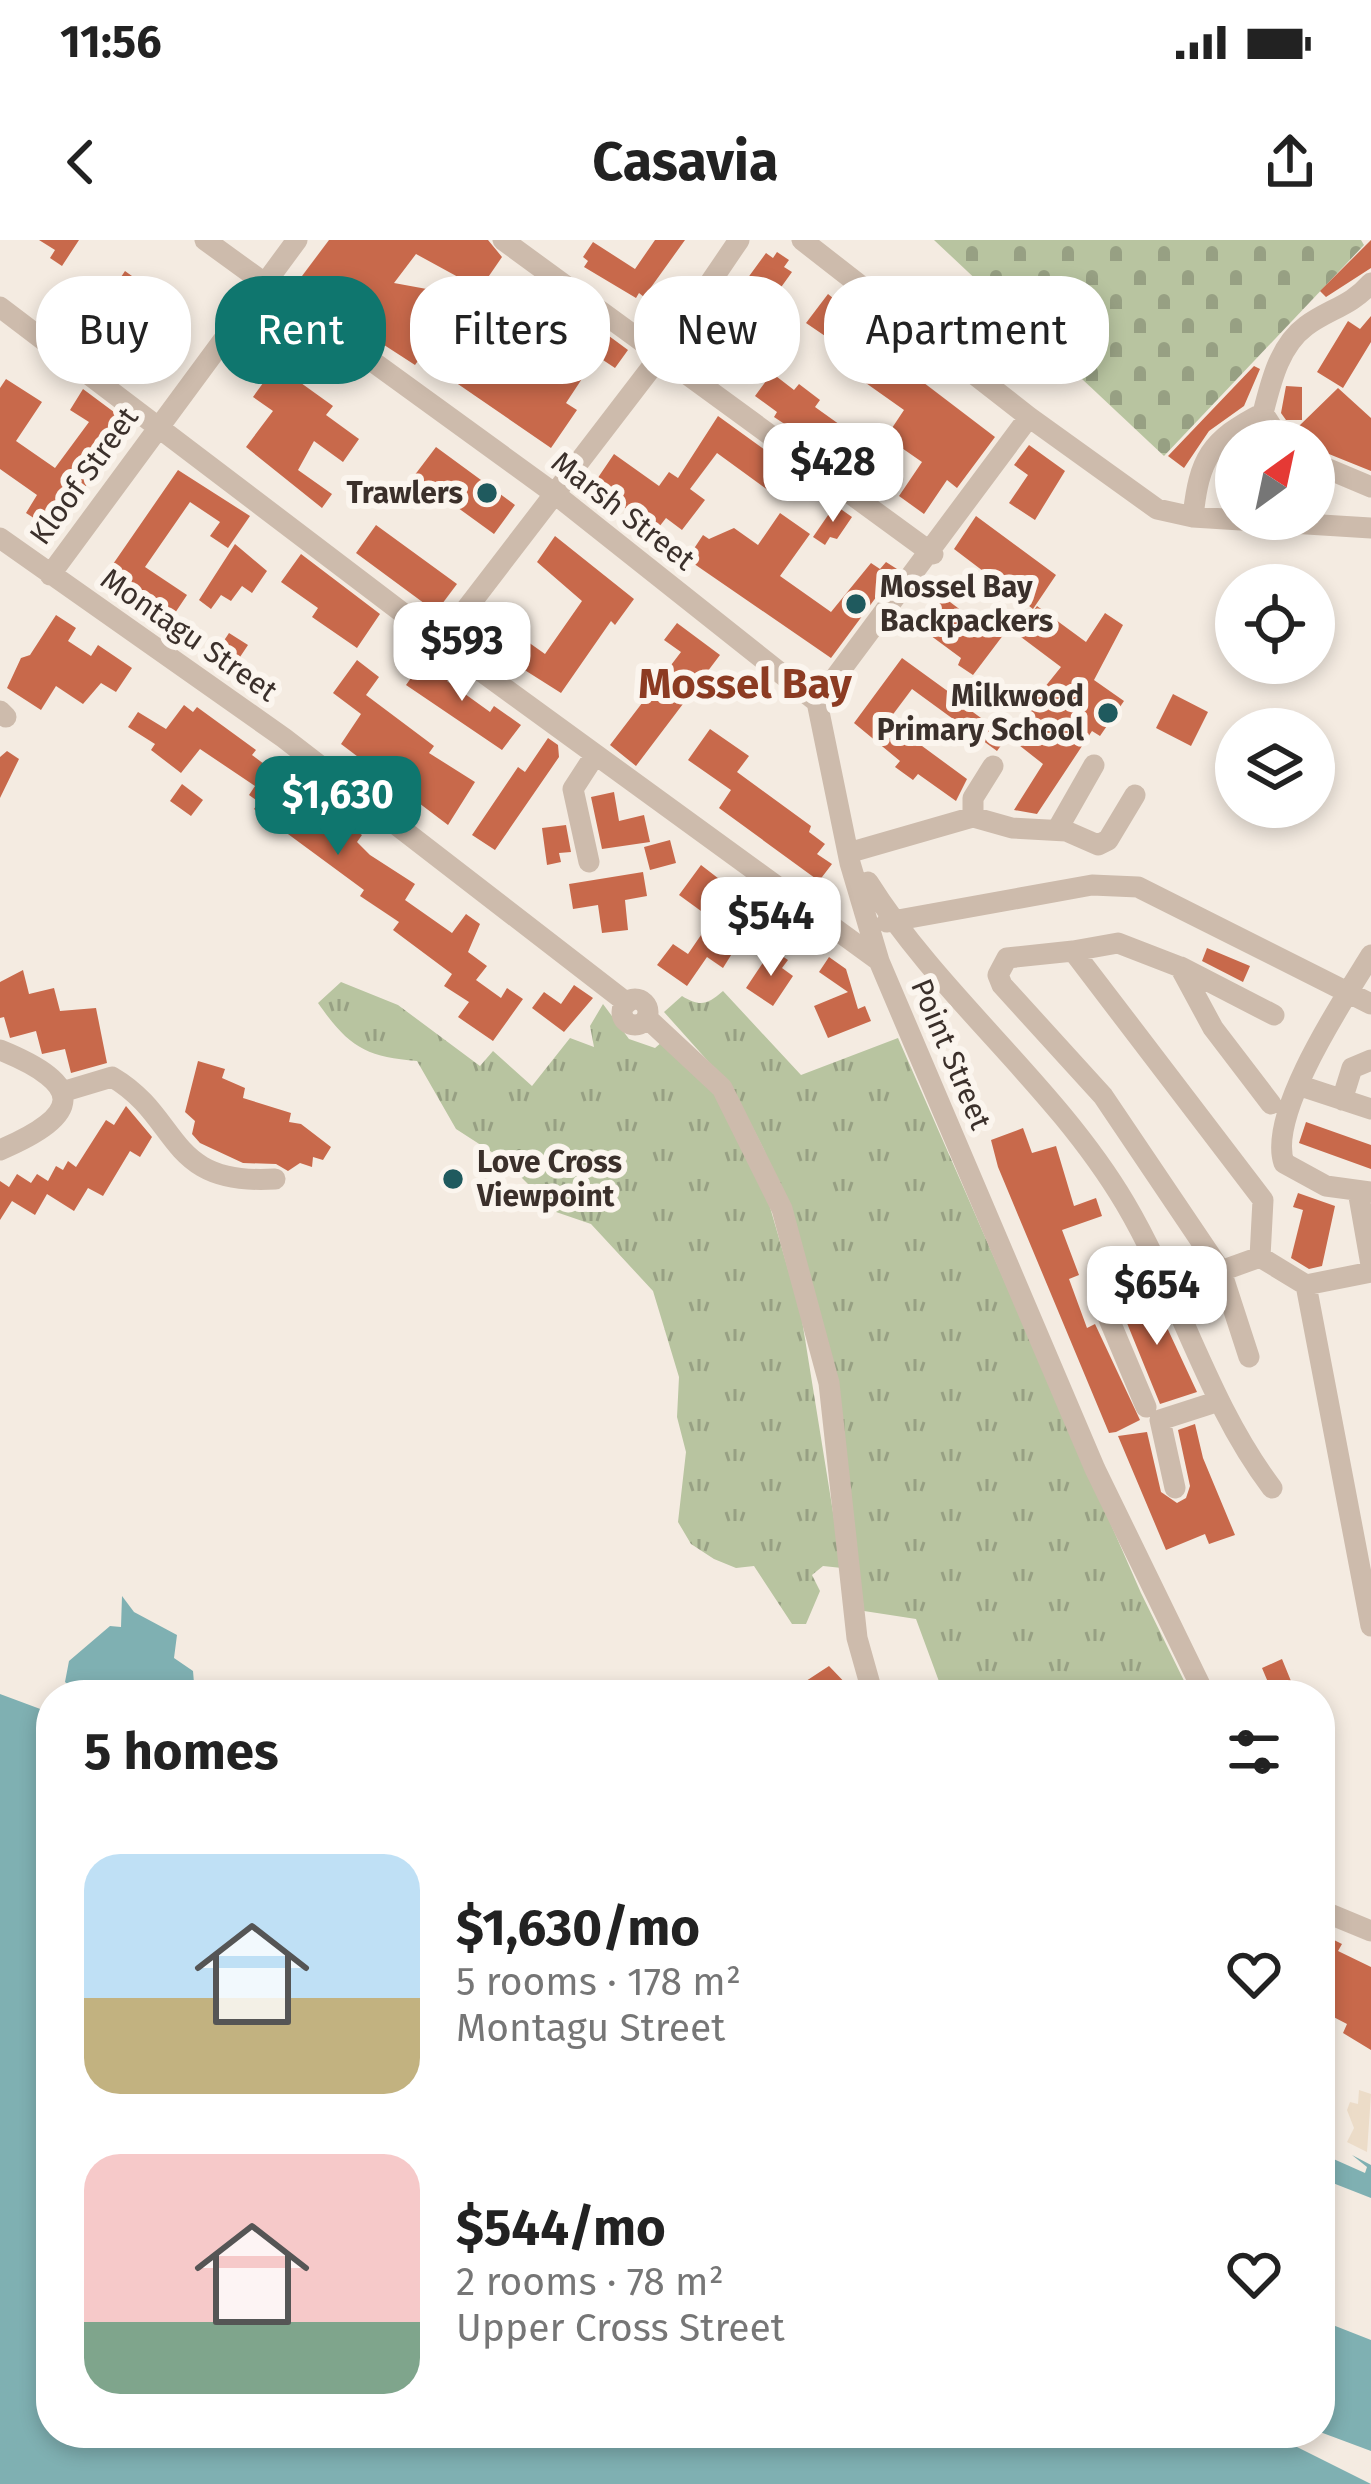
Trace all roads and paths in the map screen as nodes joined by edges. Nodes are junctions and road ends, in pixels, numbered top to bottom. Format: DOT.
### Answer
graph roads {
  1 [pos="205,240"];
  2 [pos="297,240"];
  3 [pos="503,240"];
  4 [pos="739,240"];
  5 [pos="802,240"];
  6 [pos="254,276"];
  7 [pos="271,276"];
  8 [pos="715,276"];
  9 [pos="1371,284"];
  10 [pos="0,307"];
  11 [pos="634,335"];
  12 [pos="215,349"];
  13 [pos="386,372"];
  14 [pos="639,384"];
  15 [pos="701,384"];
  16 [pos="1263,413"];
  17 [pos="1029,418"];
  18 [pos="1268,420"];
  19 [pos="157,425"];
  20 [pos="1335,472"];
  21 [pos="1371,487"];
  22 [pos="555,494"];
  23 [pos="1193,517"];
  24 [pos="1371,528"];
  25 [pos="0,538"];
  26 [pos="933,554"];
  27 [pos="50,574"];
  28 [pos="441,642"];
  29 [pos="817,703"];
  30 [pos="595,755"];
  31 [pos="1094,765"];
  32 [pos="993,766"];
  33 [pos="1135,796"];
  34 [pos="973,817"];
  35 [pos="1057,830"];
  36 [pos="849,858"];
  37 [pos="589,862"];
  38 [pos="868,882"];
  39 [pos="917,915"];
  40 [pos="892,921"];
  41 [pos="865,924"];
  42 [pos="1073,952"];
  43 [pos="1371,955"];
  44 [pos="879,961"];
  45 [pos="1180,967"];
  46 [pos="1347,992"];
  47 [pos="1371,1004"];
  48 [pos="1274,1015"];
  49 [pos="0,1050"];
  50 [pos="1371,1060"];
  51 [pos="1301,1086"];
  52 [pos="62,1092"];
  53 [pos="1342,1100"];
  54 [pos="1271,1104"];
  55 [pos="1371,1108"];
  56 [pos="0,1150"];
  57 [pos="275,1179"];
  58 [pos="1365,1191"];
  59 [pos="1153,1255"];
  60 [pos="1260,1257"];
  61 [pos="1371,1268"];
  62 [pos="1221,1271"];
  63 [pos="1306,1285"];
  64 [pos="1250,1358"];
  65 [pos="1219,1401"];
  66 [pos="1146,1408"];
  67 [pos="1174,1488"];
  68 [pos="1272,1488"];
  69 [pos="1371,1626"];
  70 [pos="869,1680"];
  71 [pos="1198,1680"];
  72 [pos="1335,1914"];
  73 [pos="1366,1921"];
  1 -- 6 [label="street, Marsh Street"];
  2 -- 7 [label="street, Kloof Street"];
  3 -- 11 [label="street"];
  4 -- 8 [label="street"];
  5 -- 17 [label="street"];
  9 -- 16 [label="street"];
  10 -- 19 [label="street"];
  12 -- 19 [label="street, Kloof Street"];
  13 -- 22 [label="street, Marsh Street"];
  14 -- 22 [label="street"];
  15 -- 26 [label="street"];
  16 -- 18 [label="street"];
  16 -- 23 [label="street"];
  17 -- 23 [label="street"];
  17 -- 26 [label="street"];
  19 -- 27 [label="street, Kloof Street"];
  19 -- 28 [label="street"];
  20 -- 21 [label="street"];
  22 -- 28 [label="street"];
  22 -- 29 [label="street, Marsh Street"];
  23 -- 24 [label="street"];
  25 -- 27 [label="street, Montagu Street"];
  26 -- 29 [label="street"];
  27 -- 70 [label="street, Montagu Street"];
  28 -- 30 [label="street"];
  29 -- 36 [label="street"];
  30 -- 37 [label="street"];
  30 -- 44 [label="street"];
  31 -- 35 [label="street"];
  32 -- 34 [label="street"];
  33 -- 35 [label="street"];
  34 -- 35 [label="street"];
  34 -- 36 [label="street"];
  36 -- 38 [label="street"];
  36 -- 41 [label="street"];
  38 -- 39 [label="street"];
  38 -- 40 [label="street"];
  39 -- 40 [label="street"];
  39 -- 46 [label="street"];
  40 -- 41 [label="street"];
  40 -- 59 [label="street"];
  41 -- 44 [label="street, Point Street"];
  42 -- 45 [label="street"];
  42 -- 60 [label="street"];
  42 -- 62 [label="street"];
  43 -- 46 [label="street"];
  44 -- 71 [label="street, Point Street"];
  45 -- 48 [label="street"];
  45 -- 54 [label="street"];
  46 -- 47 [label="street"];
  46 -- 51 [label="street"];
  49 -- 52 [label="street"];
  50 -- 53 [label="street"];
  51 -- 53 [label="street"];
  51 -- 58 [label="street"];
  52 -- 56 [label="street"];
  52 -- 57 [label="street"];
  53 -- 55 [label="street"];
  58 -- 61 [label="street"];
  59 -- 65 [label="street"];
  59 -- 66 [label="street"];
  60 -- 62 [label="street"];
  60 -- 63 [label="street"];
  61 -- 63 [label="street"];
  62 -- 64 [label="street"];
  63 -- 69 [label="street"];
  65 -- 67 [label="street"];
  65 -- 68 [label="street"];
  72 -- 73 [label="street"];
}
